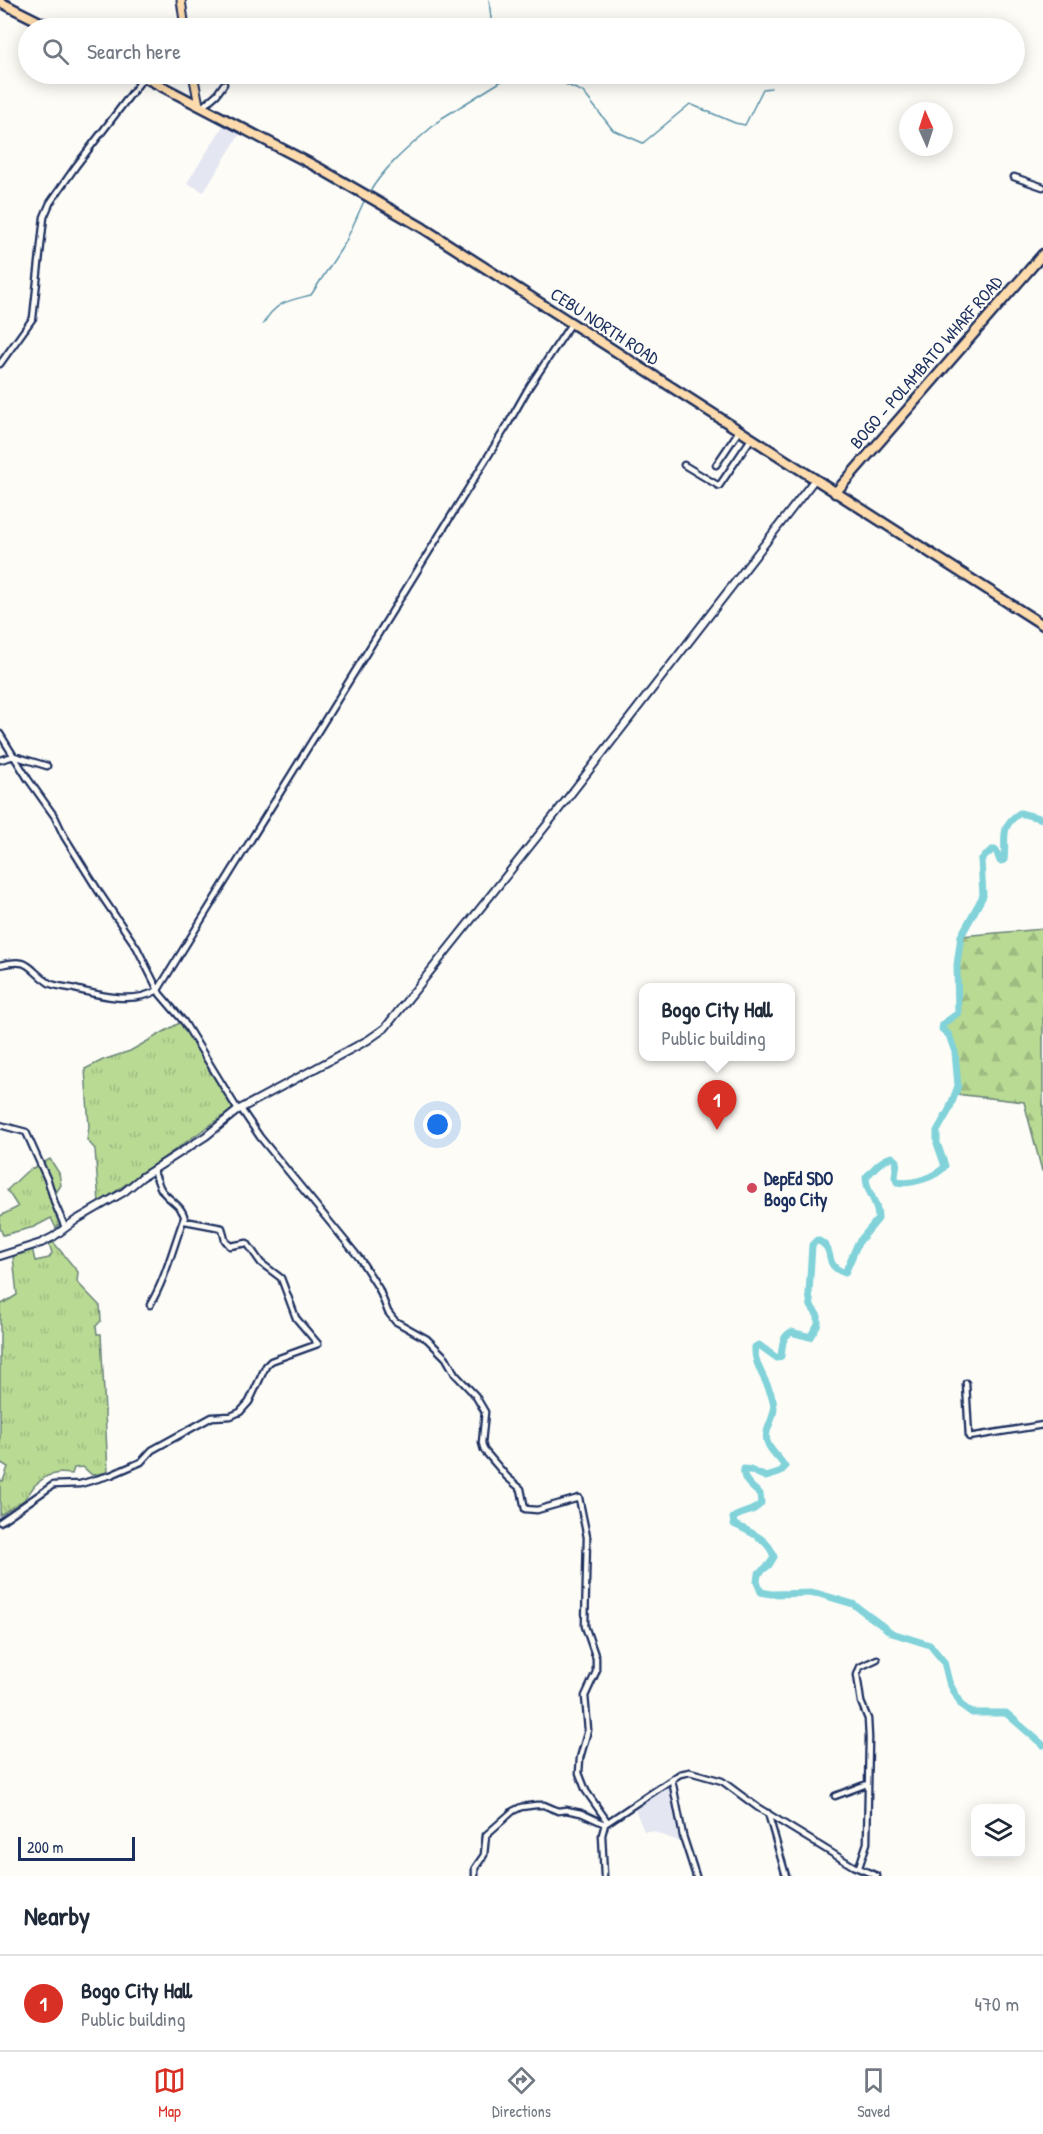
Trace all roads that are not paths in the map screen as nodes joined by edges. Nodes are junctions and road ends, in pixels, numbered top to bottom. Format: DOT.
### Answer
graph roads {
  1 [pos="181,0"];
  2 [pos="0,2"];
  3 [pos="32,18"];
  4 [pos="184,18"];
  5 [pos="135,84"];
  6 [pos="158,84"];
  7 [pos="196,84"];
  8 [pos="224,84"];
  9 [pos="201,106"];
  10 [pos="1014,177"];
  11 [pos="1043,188"];
  12 [pos="1043,254"];
  13 [pos="571,324"];
  14 [pos="0,364"];
  15 [pos="740,431"];
  16 [pos="751,439"];
  17 [pos="684,465"];
  18 [pos="716,465"];
  19 [pos="815,479"];
  20 [pos="835,492"];
  21 [pos="1043,625"];
  22 [pos="0,734"];
  23 [pos="14,756"];
  24 [pos="0,760"];
  25 [pos="47,766"];
  26 [pos="0,965"];
  27 [pos="158,990"];
  28 [pos="239,1109"];
  29 [pos="0,1125"];
  30 [pos="152,1171"];
  31 [pos="185,1216"];
  32 [pos="65,1227"];
  33 [pos="0,1256"];
  34 [pos="150,1305"];
  35 [pos="966,1383"];
  36 [pos="1043,1425"];
  37 [pos="0,1522"];
  38 [pos="877,1659"];
  39 [pos="672,1780"];
  40 [pos="867,1784"];
  41 [pos="835,1796"];
  42 [pos="768,1813"];
  43 [pos="606,1823"];
  44 [pos="859,1868"];
  45 [pos="474,1876"];
  46 [pos="604,1876"];
  47 [pos="696,1876"];
  48 [pos="786,1876"];
  49 [pos="877,1876"];
  1 -- 4 [label="main road"];
  2 -- 3 [label="highway"];
  5 -- 14 [label="street"];
  6 -- 9 [label="highway, CEBU NORTH ROAD"];
  7 -- 9 [label="main road"];
  8 -- 9 [label="street"];
  9 -- 13 [label="highway, CEBU NORTH ROAD"];
  10 -- 11 [label="street"];
  12 -- 20 [label="highway, BOGO – POLAMBATO WHARF ROAD"];
  13 -- 15 [label="highway, CEBU NORTH ROAD"];
  13 -- 27 [label="street"];
  15 -- 16 [label="highway, CEBU NORTH ROAD"];
  15 -- 18 [label="street"];
  16 -- 17 [label="street"];
  16 -- 19 [label="highway, CEBU NORTH ROAD"];
  19 -- 20 [label="highway, CEBU NORTH ROAD"];
  19 -- 28 [label="street"];
  20 -- 21 [label="highway, CEBU NORTH ROAD"];
  22 -- 23 [label="street"];
  23 -- 24 [label="street"];
  23 -- 25 [label="street"];
  23 -- 27 [label="street"];
  26 -- 27 [label="street"];
  27 -- 28 [label="street"];
  28 -- 30 [label="street"];
  28 -- 43 [label="street"];
  29 -- 32 [label="street"];
  30 -- 31 [label="street"];
  30 -- 32 [label="street"];
  31 -- 34 [label="street"];
  31 -- 37 [label="street"];
  32 -- 33 [label="street"];
  35 -- 36 [label="street"];
  38 -- 40 [label="street"];
  39 -- 42 [label="street"];
  39 -- 43 [label="street"];
  39 -- 47 [label="street"];
  40 -- 41 [label="street"];
  40 -- 44 [label="street"];
  42 -- 44 [label="street"];
  42 -- 48 [label="street"];
  43 -- 45 [label="street"];
  43 -- 46 [label="street"];
  44 -- 49 [label="street"];
}
